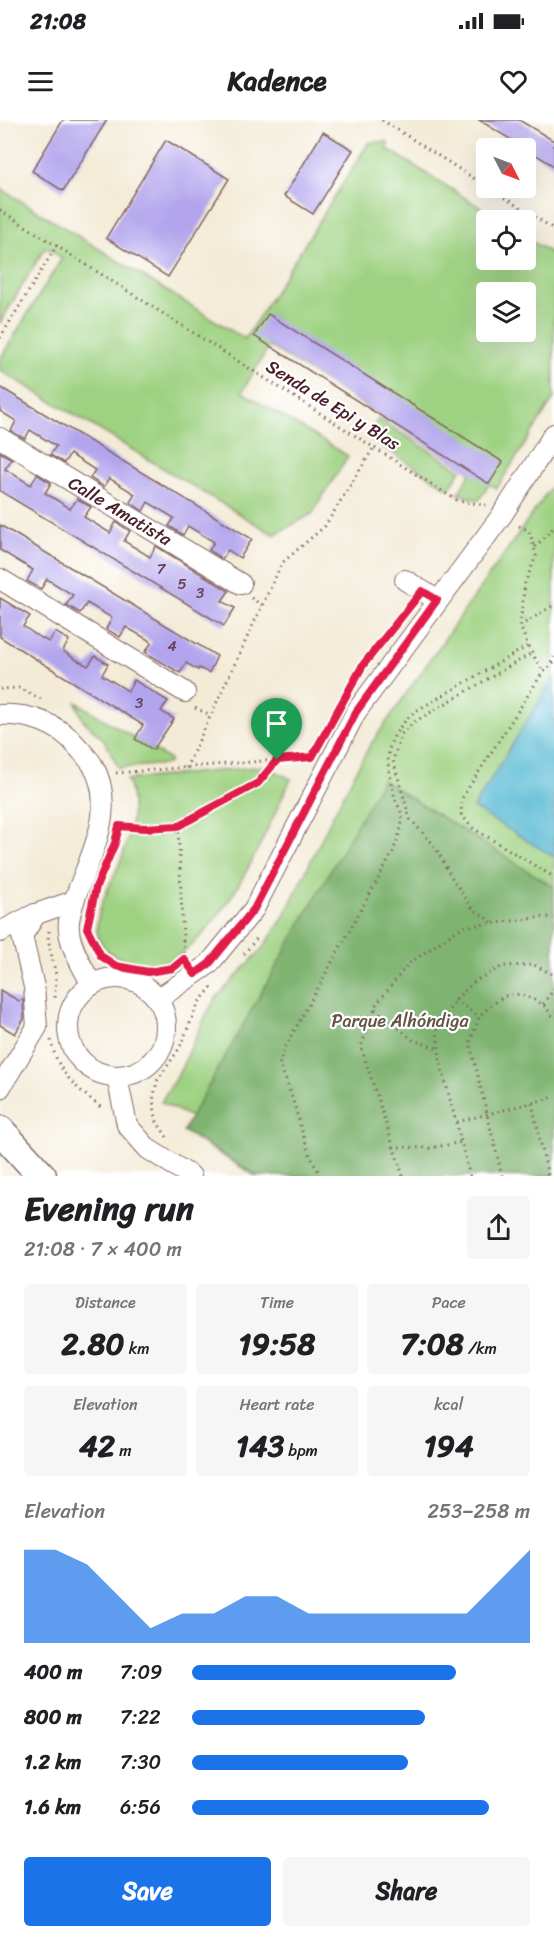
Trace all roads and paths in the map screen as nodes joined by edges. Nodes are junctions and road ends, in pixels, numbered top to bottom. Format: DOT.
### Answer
graph roads {
  1 [pos="382,120"];
  2 [pos="476,180"];
  3 [pos="505,198"];
  4 [pos="0,210"];
  5 [pos="554,229"];
  6 [pos="57,245"];
  7 [pos="0,338"];
  8 [pos="554,434"];
  9 [pos="0,438"];
  10 [pos="374,447"];
  11 [pos="502,515"];
  12 [pos="554,527"];
  13 [pos="534,548"];
  14 [pos="0,579"];
  15 [pos="405,580"];
  16 [pos="241,584"];
  17 [pos="437,600"];
  18 [pos="554,605"];
  19 [pos="520,626"];
  20 [pos="392,628"];
  21 [pos="528,646"];
  22 [pos="532,653"];
  23 [pos="553,661"];
  24 [pos="543,672"];
  25 [pos="351,686"];
  26 [pos="0,689"];
  27 [pos="185,692"];
  28 [pos="49,703"];
  29 [pos="0,715"];
  30 [pos="277,760"];
  31 [pos="111,763"];
  32 [pos="306,767"];
  33 [pos="186,768"];
  34 [pos="121,817"];
  35 [pos="119,826"];
  36 [pos="178,826"];
  37 [pos="117,835"];
  38 [pos="554,877"];
  39 [pos="74,901"];
  40 [pos="36,914"];
  41 [pos="554,918"];
  42 [pos="493,923"];
  43 [pos="87,928"];
  44 [pos="0,932"];
  45 [pos="260,934"];
  46 [pos="192,953"];
  47 [pos="241,958"];
  48 [pos="186,966"];
  49 [pos="173,968"];
  50 [pos="554,975"];
  51 [pos="92,985"];
  52 [pos="214,985"];
  53 [pos="554,989"];
  54 [pos="158,999"];
  55 [pos="455,1000"];
  56 [pos="543,1004"];
  57 [pos="375,1009"];
  58 [pos="479,1017"];
  59 [pos="554,1018"];
  60 [pos="439,1049"];
  61 [pos="7,1057"];
  62 [pos="117,1077"];
  63 [pos="0,1088"];
  64 [pos="554,1097"];
  65 [pos="532,1103"];
  66 [pos="487,1114"];
  67 [pos="456,1122"];
  68 [pos="0,1130"];
  69 [pos="174,1142"];
  70 [pos="462,1142"];
  71 [pos="393,1146"];
  72 [pos="0,1153"];
  73 [pos="40,1176"];
  74 [pos="191,1176"];
  75 [pos="321,1176"];
  76 [pos="403,1176"];
  77 [pos="470,1176"];
  78 [pos="502,1176"];
  79 [pos="548,1176"];
  1 -- 2 [label="path"];
  3 -- 5 [label="path"];
  4 -- 6 [label="path, Senda de Epi y Blas"];
  6 -- 7 [label="path"];
  6 -- 10 [label="path, Senda de Epi y Blas"];
  8 -- 11 [label="street"];
  9 -- 16 [label="street, Calle Amatista"];
  10 -- 11 [label="path, Senda de Epi y Blas"];
  10 -- 33 [label="path"];
  11 -- 13 [label="path, Senda de Epi y Blas"];
  11 -- 17 [label="street"];
  12 -- 13 [label="path"];
  13 -- 19 [label="path"];
  14 -- 27 [label="street"];
  15 -- 17 [label="street"];
  17 -- 48 [label="street"];
  18 -- 19 [label="path"];
  19 -- 21 [label="path"];
  20 -- 25 [label="path"];
  21 -- 22 [label="path"];
  21 -- 75 [label="path"];
  22 -- 24 [label="path"];
  22 -- 42 [label="path"];
  23 -- 24 [label="path"];
  24 -- 38 [label="path"];
  26 -- 28 [label="path"];
  29 -- 39 [label="street"];
  30 -- 32 [label="path"];
  30 -- 33 [label="path"];
  30 -- 36 [label="path"];
  31 -- 33 [label="path"];
  34 -- 35 [label="path"];
  35 -- 36 [label="path"];
  35 -- 37 [label="path"];
  36 -- 48 [label="path"];
  39 -- 40 [label="street"];
  39 -- 51 [label="street"];
  40 -- 44 [label="street"];
  40 -- 61 [label="street"];
  41 -- 42 [label="path"];
  42 -- 57 [label="path"];
  43 -- 49 [label="path"];
  45 -- 47 [label="path"];
  46 -- 48 [label="path"];
  48 -- 54 [label="street"];
  50 -- 55 [label="path"];
  51 -- 54 [label="street"];
  51 -- 62 [label="street"];
  52 -- 69 [label="path"];
  53 -- 56 [label="path"];
  54 -- 62 [label="street"];
  55 -- 58 [label="path"];
  55 -- 60 [label="path"];
  56 -- 58 [label="path"];
  56 -- 59 [label="path"];
  57 -- 60 [label="path"];
  57 -- 71 [label="path"];
  58 -- 66 [label="path"];
  60 -- 67 [label="path"];
  61 -- 63 [label="street"];
  62 -- 74 [label="street"];
  64 -- 65 [label="path"];
  65 -- 66 [label="path"];
  65 -- 79 [label="path"];
  66 -- 67 [label="path"];
  66 -- 78 [label="path"];
  67 -- 70 [label="path"];
  68 -- 73 [label="highway"];
  70 -- 71 [label="path"];
  70 -- 77 [label="path"];
  71 -- 76 [label="path"];
  72 -- 73 [label="highway"];
}
